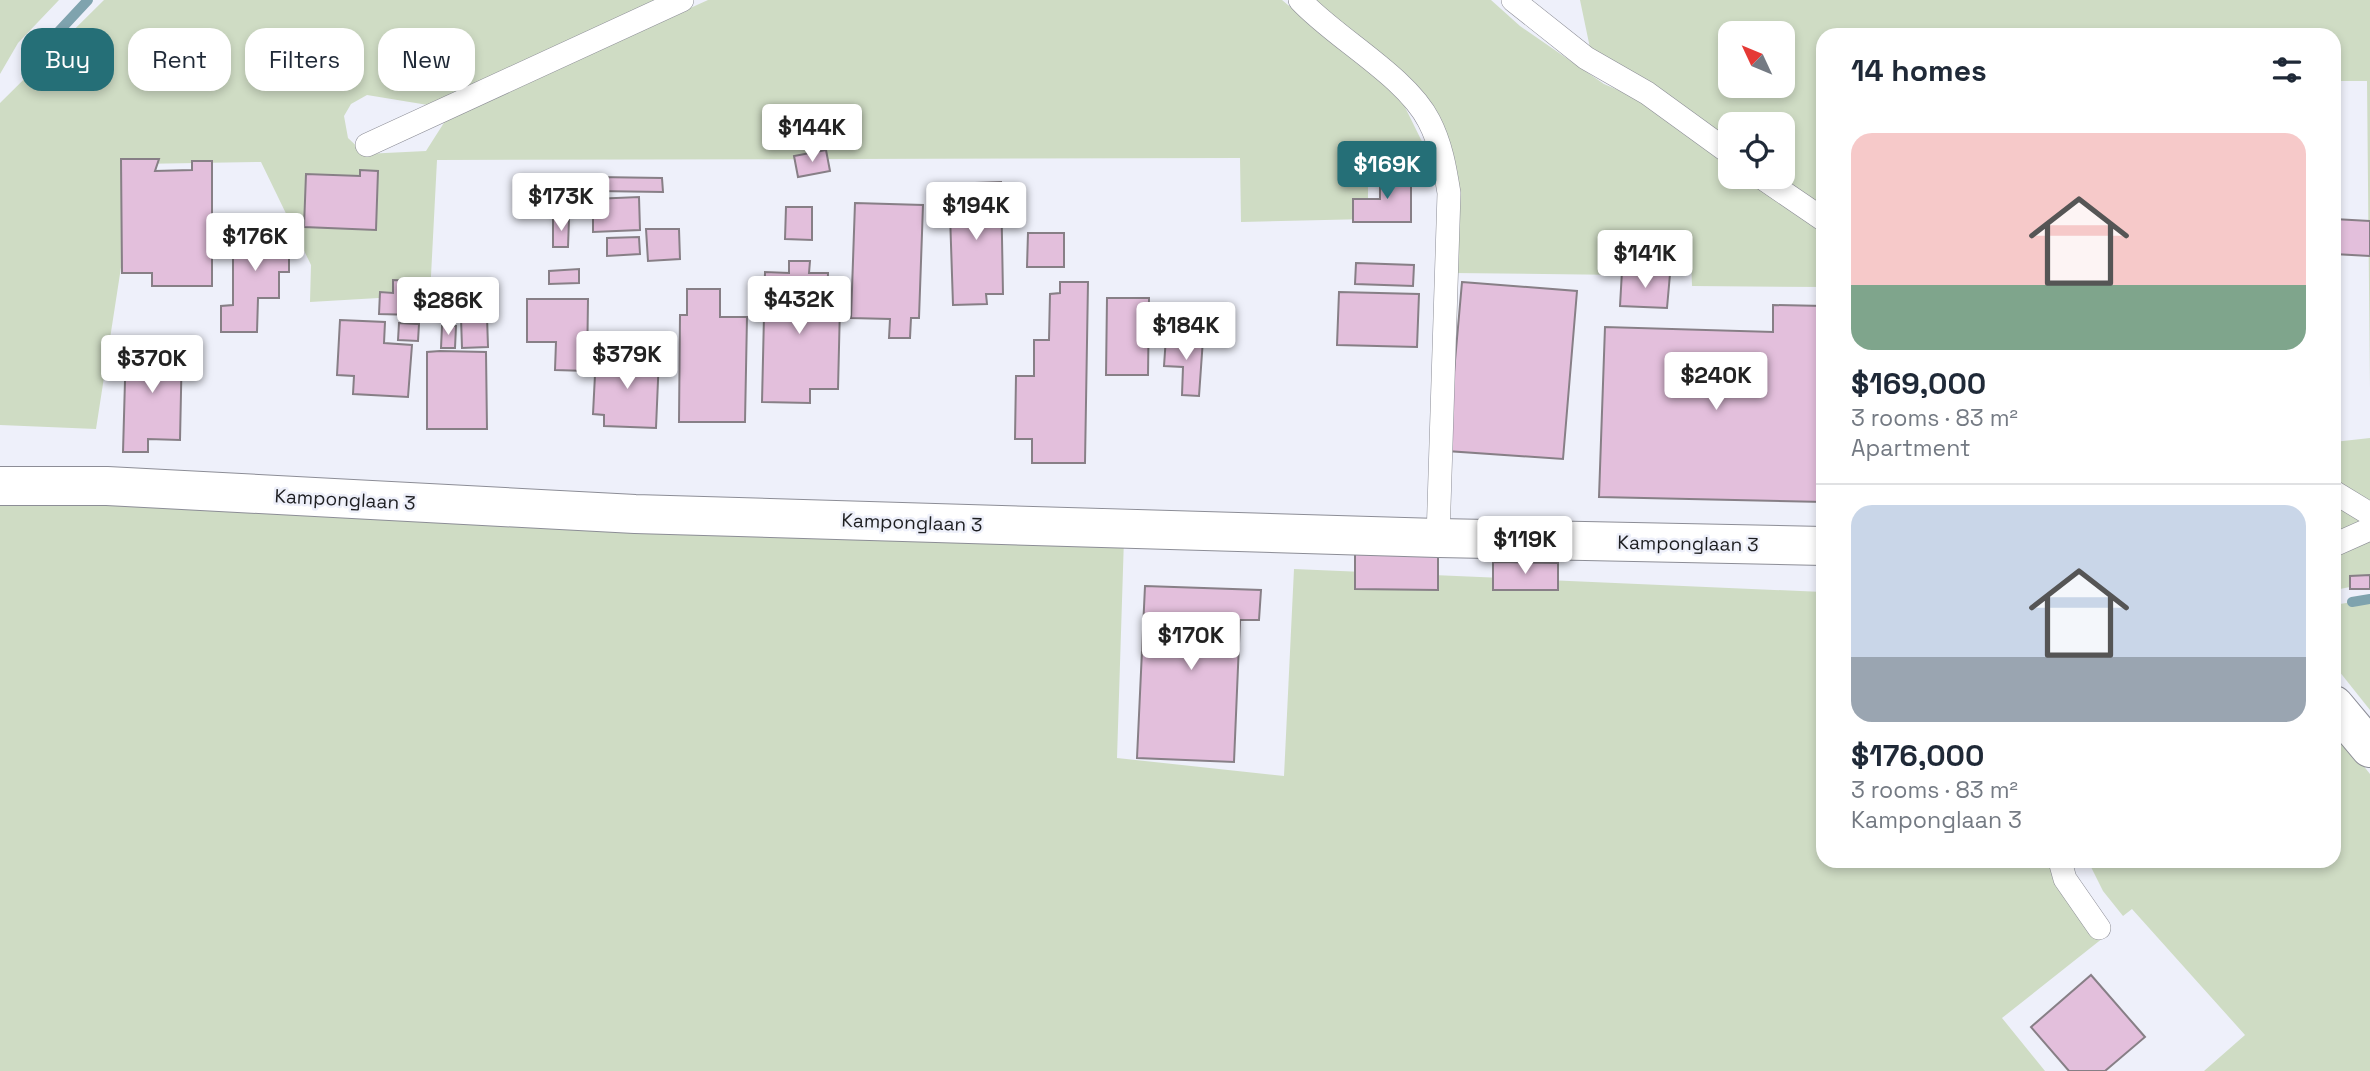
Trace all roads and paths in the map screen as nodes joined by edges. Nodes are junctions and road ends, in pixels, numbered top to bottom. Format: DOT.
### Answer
graph roads {
  1 [pos="682,0"];
  2 [pos="1300,0"];
  3 [pos="1513,0"];
  4 [pos="367,145"];
  5 [pos="1718,145"];
  6 [pos="1779,189"];
  7 [pos="1816,215"];
  8 [pos="0,486"];
  9 [pos="2341,496"];
  10 [pos="2370,514"];
  11 [pos="2370,530"];
  12 [pos="1437,538"];
  13 [pos="2341,542"];
  14 [pos="1816,546"];
  15 [pos="2341,713"];
  16 [pos="2370,748"];
  17 [pos="2062,868"];
  18 [pos="2099,928"];
  1 -- 4 [label="lane"];
  2 -- 12 [label="lane"];
  3 -- 5 [label="lane"];
  6 -- 7 [label="lane"];
  8 -- 12 [label="street, Kamponglaan 3"];
  9 -- 10 [label="lane"];
  11 -- 13 [label="lane"];
  12 -- 14 [label="street, Kamponglaan 3"];
  15 -- 16 [label="street"];
  17 -- 18 [label="lane"];
}
